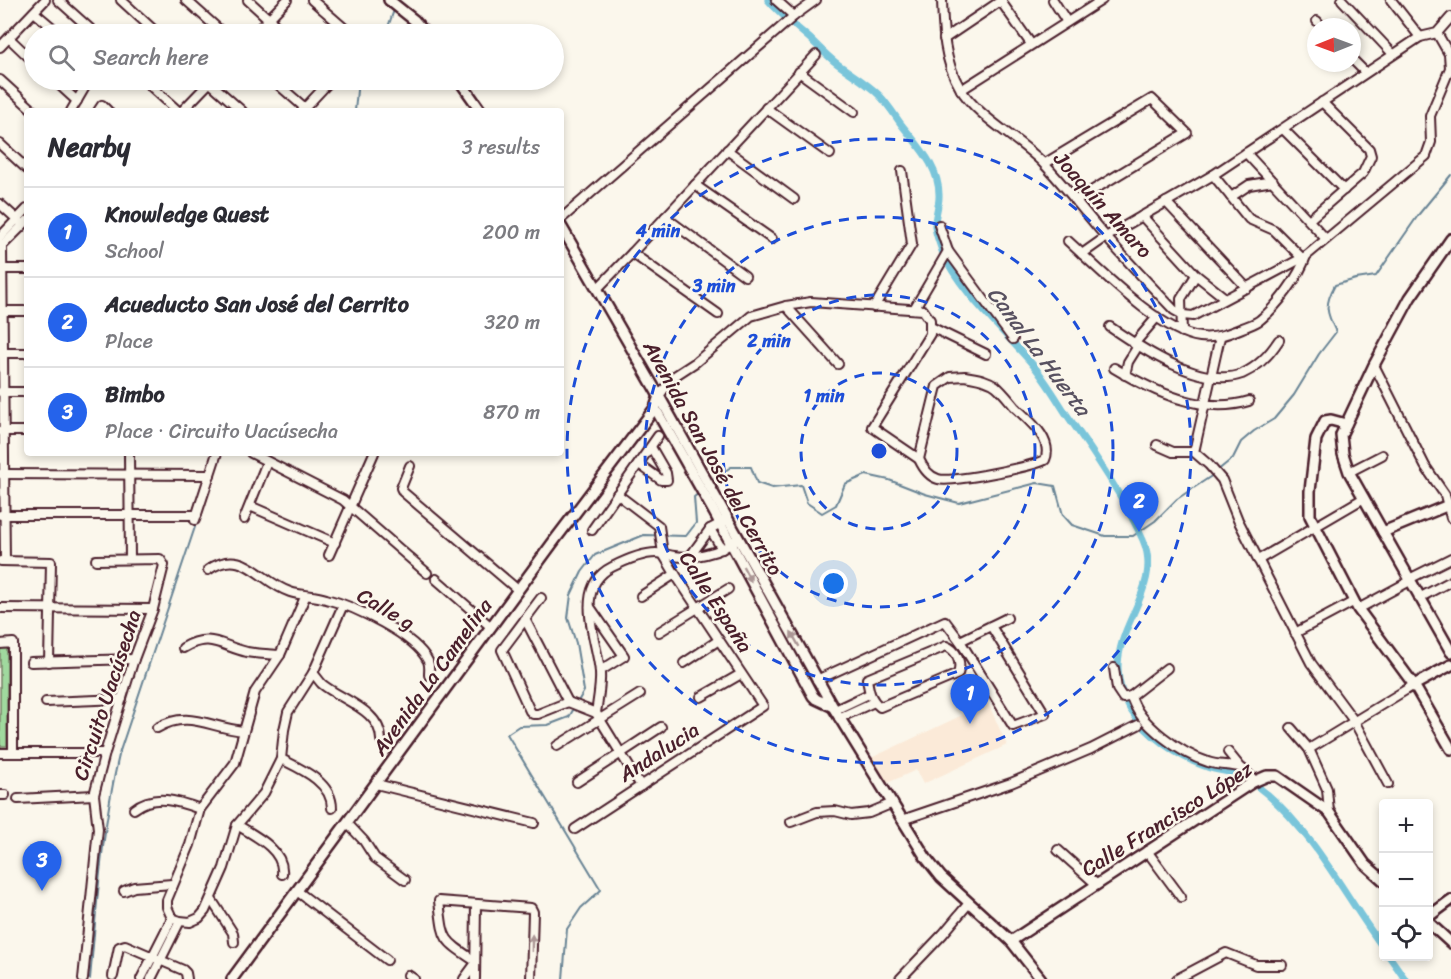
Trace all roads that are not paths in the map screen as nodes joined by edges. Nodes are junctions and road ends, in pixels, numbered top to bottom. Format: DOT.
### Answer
graph roads {
  1 [pos="45,0"];
  2 [pos="58,0"];
  3 [pos="121,0"];
  4 [pos="186,0"];
  5 [pos="248,0"];
  6 [pos="287,0"];
  7 [pos="312,0"];
  8 [pos="391,0"];
  9 [pos="776,0"];
  10 [pos="816,0"];
  11 [pos="942,0"];
  12 [pos="1001,0"];
  13 [pos="1053,0"];
  14 [pos="1102,0"];
  15 [pos="1342,0"];
  16 [pos="1391,0"];
  17 [pos="34,12"];
  18 [pos="1451,17"];
  19 [pos="269,19"];
  20 [pos="790,20"];
  21 [pos="1067,22"];
  22 [pos="48,24"];
  23 [pos="85,24"];
  24 [pos="147,24"];
  25 [pos="213,24"];
  26 [pos="264,24"];
  27 [pos="274,24"];
  28 [pos="340,24"];
  29 [pos="417,24"];
  30 [pos="1437,33"];
  31 [pos="1420,37"];
  32 [pos="9,38"];
  33 [pos="944,39"];
  34 [pos="1031,44"];
  35 [pos="0,47"];
  36 [pos="24,52"];
  37 [pos="1393,54"];
  38 [pos="816,55"];
  39 [pos="1361,68"];
  40 [pos="799,72"];
  41 [pos="1365,72"];
  42 [pos="0,80"];
  43 [pos="65,90"];
  44 [pos="84,90"];
  45 [pos="156,90"];
  46 [pos="200,90"];
  47 [pos="220,90"];
  48 [pos="283,90"];
  49 [pos="322,90"];
  50 [pos="466,90"];
  51 [pos="961,90"];
  52 [pos="77,101"];
  53 [pos="1323,102"];
  54 [pos="31,108"];
  55 [pos="73,108"];
  56 [pos="177,108"];
  57 [pos="183,108"];
  58 [pos="239,108"];
  59 [pos="302,108"];
  60 [pos="306,108"];
  61 [pos="479,108"];
  62 [pos="766,108"];
  63 [pos="854,112"];
  64 [pos="1283,129"];
  65 [pos="0,144"];
  66 [pos="727,150"];
  67 [pos="830,153"];
  68 [pos="1246,153"];
  69 [pos="1044,164"];
  70 [pos="24,166"];
  71 [pos="902,171"];
  72 [pos="1214,175"];
  73 [pos="1273,181"];
  74 [pos="695,185"];
  75 [pos="1344,190"];
  76 [pos="1231,197"];
  77 [pos="794,199"];
  78 [pos="1076,201"];
  79 [pos="1166,202"];
  80 [pos="0,204"];
  81 [pos="564,216"];
  82 [pos="1142,216"];
  83 [pos="665,218"];
  84 [pos="1310,219"];
  85 [pos="22,222"];
  86 [pos="939,225"];
  87 [pos="564,231"];
  88 [pos="0,237"];
  89 [pos="1106,237"];
  90 [pos="772,239"];
  91 [pos="1326,239"];
  92 [pos="1451,239"];
  93 [pos="1068,241"];
  94 [pos="1,245"];
  95 [pos="948,252"];
  96 [pos="632,254"];
  97 [pos="1082,254"];
  98 [pos="1304,257"];
  99 [pos="1,269"];
  100 [pos="24,269"];
  101 [pos="1196,274"];
  102 [pos="745,276"];
  103 [pos="598,288"];
  104 [pos="1247,288"];
  105 [pos="1225,298"];
  106 [pos="786,306"];
  107 [pos="874,307"];
  108 [pos="914,309"];
  109 [pos="2,311"];
  110 [pos="24,311"];
  111 [pos="718,314"];
  112 [pos="1183,315"];
  113 [pos="1157,317"];
  114 [pos="931,327"];
  115 [pos="1110,327"];
  116 [pos="1182,332"];
  117 [pos="1220,337"];
  118 [pos="1013,339"];
  119 [pos="1279,340"];
  120 [pos="1136,345"];
  121 [pos="2,353"];
  122 [pos="24,353"];
  123 [pos="986,354"];
  124 [pos="838,364"];
  125 [pos="1374,365"];
  126 [pos="1114,368"];
  127 [pos="1125,375"];
  128 [pos="1210,377"];
  129 [pos="2,392"];
  130 [pos="24,392"];
  131 [pos="659,396"];
  132 [pos="1249,401"];
  133 [pos="1204,405"];
  134 [pos="654,408"];
  135 [pos="1347,424"];
  136 [pos="2,431"];
  137 [pos="24,431"];
  138 [pos="658,436"];
  139 [pos="1157,446"];
  140 [pos="651,447"];
  141 [pos="1194,452"];
  142 [pos="1382,455"];
  143 [pos="129,456"];
  144 [pos="216,456"];
  145 [pos="256,456"];
  146 [pos="373,456"];
  147 [pos="919,459"];
  148 [pos="267,462"];
  149 [pos="639,464"];
  150 [pos="410,466"];
  151 [pos="1349,472"];
  152 [pos="2,474"];
  153 [pos="129,474"];
  154 [pos="210,475"];
  155 [pos="701,481"];
  156 [pos="1451,492"];
  157 [pos="617,494"];
  158 [pos="1364,498"];
  159 [pos="1448,504"];
  160 [pos="250,506"];
  161 [pos="351,506"];
  162 [pos="2,515"];
  163 [pos="129,515"];
  164 [pos="1451,518"];
  165 [pos="244,519"];
  166 [pos="724,521"];
  167 [pos="1315,527"];
  168 [pos="710,529"];
  169 [pos="592,531"];
  170 [pos="1383,532"];
  171 [pos="334,543"];
  172 [pos="730,544"];
  173 [pos="663,550"];
  174 [pos="329,555"];
  175 [pos="691,555"];
  176 [pos="1451,558"];
  177 [pos="130,559"];
  178 [pos="96,560"];
  179 [pos="1258,560"];
  180 [pos="2,561"];
  181 [pos="208,570"];
  182 [pos="427,573"];
  183 [pos="675,574"];
  184 [pos="436,579"];
  185 [pos="1409,580"];
  186 [pos="1451,581"];
  187 [pos="518,590"];
  188 [pos="728,590"];
  189 [pos="641,596"];
  190 [pos="305,597"];
  191 [pos="541,598"];
  192 [pos="1419,598"];
  193 [pos="343,604"];
  194 [pos="1356,605"];
  195 [pos="590,607"];
  196 [pos="0,608"];
  197 [pos="50,608"];
  198 [pos="697,608"];
  199 [pos="153,609"];
  200 [pos="1007,618"];
  201 [pos="525,619"];
  202 [pos="991,626"];
  203 [pos="491,627"];
  204 [pos="660,632"];
  205 [pos="1295,633"];
  206 [pos="719,640"];
  207 [pos="960,641"];
  208 [pos="0,644"];
  209 [pos="183,648"];
  210 [pos="1451,652"];
  211 [pos="280,655"];
  212 [pos="134,660"];
  213 [pos="31,662"];
  214 [pos="49,662"];
  215 [pos="684,663"];
  216 [pos="1451,665"];
  217 [pos="1114,668"];
  218 [pos="1167,668"];
  219 [pos="600,671"];
  220 [pos="313,673"];
  221 [pos="741,674"];
  222 [pos="429,675"];
  223 [pos="817,680"];
  224 [pos="1414,685"];
  225 [pos="823,690"];
  226 [pos="640,694"];
  227 [pos="869,694"];
  228 [pos="813,696"];
  229 [pos="1127,697"];
  230 [pos="702,698"];
  231 [pos="122,699"];
  232 [pos="46,702"];
  233 [pos="570,702"];
  234 [pos="874,702"];
  235 [pos="763,706"];
  236 [pos="836,712"];
  237 [pos="598,716"];
  238 [pos="1354,721"];
  239 [pos="1138,725"];
  240 [pos="661,727"];
  241 [pos="157,728"];
  242 [pos="1291,728"];
  243 [pos="244,731"];
  244 [pos="381,740"];
  245 [pos="557,746"];
  246 [pos="1309,749"];
  247 [pos="1451,750"];
  248 [pos="1227,752"];
  249 [pos="0,753"];
  250 [pos="13,753"];
  251 [pos="105,753"];
  252 [pos="621,753"];
  253 [pos="281,759"];
  254 [pos="1241,768"];
  255 [pos="577,782"];
  256 [pos="1253,782"];
  257 [pos="376,784"];
  258 [pos="1388,784"];
  259 [pos="641,786"];
  260 [pos="94,795"];
  261 [pos="18,799"];
  262 [pos="892,803"];
  263 [pos="134,808"];
  264 [pos="332,808"];
  265 [pos="200,809"];
  266 [pos="1329,812"];
  267 [pos="902,820"];
  268 [pos="791,822"];
  269 [pos="347,823"];
  270 [pos="534,823"];
  271 [pos="237,825"];
  272 [pos="575,829"];
  273 [pos="1058,850"];
  274 [pos="1147,851"];
  275 [pos="282,874"];
  276 [pos="1379,877"];
  277 [pos="405,880"];
  278 [pos="172,884"];
  279 [pos="1096,884"];
  280 [pos="124,891"];
  281 [pos="297,891"];
  282 [pos="1181,897"];
  283 [pos="211,899"];
  284 [pos="1451,900"];
  285 [pos="969,903"];
  286 [pos="476,904"];
  287 [pos="1433,916"];
  288 [pos="176,919"];
  289 [pos="1433,925"];
  290 [pos="1011,941"];
  291 [pos="234,942"];
  292 [pos="1451,943"];
  293 [pos="155,958"];
  294 [pos="387,960"];
  295 [pos="475,963"];
  296 [pos="1282,966"];
  297 [pos="113,976"];
  298 [pos="474,978"];
  299 [pos="83,979"];
  300 [pos="141,979"];
  301 [pos="151,979"];
  302 [pos="187,979"];
  303 [pos="232,979"];
  304 [pos="464,979"];
  305 [pos="531,979"];
  306 [pos="900,979"];
  307 [pos="1041,979"];
  308 [pos="1177,979"];
  1 -- 17 [label="street"];
  2 -- 23 [label="street"];
  3 -- 24 [label="street"];
  4 -- 25 [label="street"];
  5 -- 19 [label="street"];
  6 -- 19 [label="street"];
  7 -- 28 [label="street"];
  8 -- 29 [label="street"];
  9 -- 20 [label="street"];
  10 -- 20 [label="street"];
  11 -- 33 [label="street, Joaquín Amaro"];
  12 -- 33 [label="street"];
  12 -- 34 [label="street"];
  13 -- 21 [label="street"];
  14 -- 21 [label="street"];
  15 -- 37 [label="street"];
  16 -- 31 [label="street"];
  17 -- 22 [label="street"];
  17 -- 32 [label="street"];
  18 -- 30 [label="street"];
  19 -- 26 [label="street"];
  19 -- 27 [label="street"];
  20 -- 81 [label="street"];
  21 -- 34 [label="street"];
  30 -- 31 [label="street"];
  30 -- 91 [label="street"];
  31 -- 37 [label="street"];
  32 -- 35 [label="street"];
  32 -- 36 [label="street"];
  33 -- 51 [label="street, Joaquín Amaro"];
  34 -- 51 [label="street"];
  37 -- 41 [label="street"];
  38 -- 40 [label="street"];
  39 -- 41 [label="street"];
  40 -- 62 [label="street"];
  40 -- 63 [label="street"];
  41 -- 53 [label="street"];
  42 -- 54 [label="street"];
  43 -- 52 [label="street"];
  44 -- 52 [label="street"];
  45 -- 56 [label="street"];
  46 -- 57 [label="street"];
  47 -- 58 [label="street"];
  48 -- 59 [label="street"];
  49 -- 60 [label="street"];
  50 -- 61 [label="street"];
  51 -- 69 [label="street, Joaquín Amaro"];
  52 -- 55 [label="street"];
  53 -- 64 [label="street"];
  53 -- 75 [label="street"];
  62 -- 66 [label="street"];
  62 -- 67 [label="street"];
  64 -- 68 [label="street"];
  64 -- 75 [label="street"];
  65 -- 70 [label="street"];
  66 -- 74 [label="street"];
  66 -- 77 [label="street"];
  68 -- 72 [label="street"];
  68 -- 73 [label="street"];
  69 -- 78 [label="street, Joaquín Amaro"];
  69 -- 78 [label="street"];
  71 -- 107 [label="street"];
  72 -- 76 [label="street"];
  72 -- 79 [label="street"];
  73 -- 76 [label="street"];
  73 -- 84 [label="street"];
  74 -- 83 [label="street"];
  74 -- 90 [label="street"];
  75 -- 84 [label="street"];
  76 -- 98 [label="street"];
  78 -- 89 [label="street, Joaquín Amaro"];
  79 -- 82 [label="street"];
  79 -- 104 [label="street"];
  80 -- 85 [label="street"];
  82 -- 89 [label="street"];
  82 -- 101 [label="street"];
  83 -- 96 [label="street"];
  83 -- 102 [label="street"];
  84 -- 91 [label="street"];
  85 -- 88 [label="street"];
  85 -- 94 [label="street"];
  86 -- 95 [label="street"];
  87 -- 103 [label="street, Avenida San José del Cerrito"];
  89 -- 97 [label="street"];
  89 -- 112 [label="street, Joaquín Amaro"];
  91 -- 98 [label="street"];
  92 -- 125 [label="street"];
  93 -- 97 [label="street"];
  94 -- 99 [label="street"];
  95 -- 108 [label="street"];
  95 -- 118 [label="street"];
  96 -- 103 [label="street"];
  96 -- 111 [label="street"];
  97 -- 113 [label="street"];
  98 -- 104 [label="street"];
  98 -- 117 [label="street"];
  99 -- 100 [label="street"];
  99 -- 109 [label="street"];
  101 -- 105 [label="street"];
  101 -- 112 [label="street"];
  103 -- 131 [label="street, Avenida San José del Cerrito"];
  104 -- 105 [label="street"];
  105 -- 112 [label="street"];
  106 -- 107 [label="street"];
  106 -- 124 [label="street"];
  106 -- 131 [label="street"];
  107 -- 108 [label="street"];
  108 -- 114 [label="street"];
  109 -- 110 [label="street"];
  109 -- 121 [label="street"];
  112 -- 116 [label="street"];
  113 -- 116 [label="street"];
  113 -- 120 [label="street"];
  114 -- 123 [label="street"];
  114 -- 147 [label="street"];
  115 -- 120 [label="street"];
  116 -- 117 [label="street"];
  117 -- 128 [label="street"];
  119 -- 128 [label="street"];
  120 -- 127 [label="street"];
  120 -- 128 [label="street"];
  121 -- 122 [label="street"];
  121 -- 129 [label="street"];
  125 -- 135 [label="street"];
  125 -- 159 [label="street"];
  126 -- 127 [label="street"];
  127 -- 133 [label="street"];
  128 -- 133 [label="street"];
  129 -- 130 [label="street"];
  129 -- 136 [label="street"];
  131 -- 134 [label="street, Avenida La Camelina"];
  131 -- 155 [label="street, Avenida San José del Cerrito"];
  132 -- 133 [label="street"];
  133 -- 141 [label="street"];
  134 -- 155 [label="street, Avenida San José del Cerrito"];
  134 -- 187 [label="street, Avenida La Camelina"];
  135 -- 151 [label="street"];
  135 -- 167 [label="street"];
  136 -- 137 [label="street"];
  136 -- 152 [label="street"];
  138 -- 140 [label="street"];
  139 -- 141 [label="street"];
  140 -- 149 [label="street"];
  140 -- 149 [label="street"];
  141 -- 179 [label="street"];
  142 -- 151 [label="street"];
  143 -- 153 [label="street"];
  144 -- 154 [label="street"];
  145 -- 148 [label="street"];
  146 -- 161 [label="street"];
  147 -- 147 [label="street"];
  148 -- 160 [label="street"];
  148 -- 161 [label="street"];
  149 -- 157 [label="street"];
  150 -- 187 [label="street"];
  151 -- 158 [label="street"];
  152 -- 153 [label="street"];
  152 -- 162 [label="street"];
  153 -- 154 [label="street"];
  153 -- 163 [label="street"];
  154 -- 163 [label="street"];
  155 -- 166 [label="street, Avenida San José del Cerrito"];
  156 -- 159 [label="street"];
  157 -- 169 [label="street"];
  157 -- 173 [label="street, Calle España"];
  158 -- 167 [label="street"];
  158 -- 170 [label="street"];
  159 -- 164 [label="street"];
  159 -- 170 [label="street"];
  160 -- 165 [label="street"];
  160 -- 171 [label="street"];
  161 -- 171 [label="street"];
  161 -- 182 [label="street"];
  162 -- 163 [label="street"];
  162 -- 180 [label="street"];
  163 -- 177 [label="street"];
  166 -- 168 [label="street, Calle España"];
  166 -- 172 [label="street, Avenida San José del Cerrito"];
  167 -- 179 [label="street"];
  167 -- 194 [label="street"];
  168 -- 172 [label="street"];
  168 -- 175 [label="street, Calle España"];
  170 -- 185 [label="street"];
  171 -- 174 [label="street"];
  172 -- 175 [label="street, Calle España"];
  223 -- 172 [label="street, Avenida San José del Cerrito, one-way"];
  172 -- 228 [label="street, Avenida San José del Cerrito, one-way"];
  173 -- 175 [label="street"];
  173 -- 183 [label="street, Calle España"];
  173 -- 195 [label="street"];
  176 -- 185 [label="street"];
  177 -- 178 [label="street, Circuito Uacúsecha"];
  177 -- 199 [label="street, Circuito Uacúsecha"];
  179 -- 205 [label="street"];
  180 -- 197 [label="street"];
  181 -- 190 [label="street, Calle g"];
  183 -- 189 [label="street"];
  183 -- 198 [label="street, Calle España"];
  184 -- 203 [label="street"];
  185 -- 192 [label="street"];
  185 -- 194 [label="street"];
  186 -- 192 [label="street"];
  187 -- 203 [label="street, Avenida La Camelina"];
  188 -- 198 [label="street"];
  190 -- 193 [label="street, Calle g"];
  190 -- 211 [label="street"];
  191 -- 201 [label="street"];
  192 -- 210 [label="street"];
  193 -- 220 [label="street"];
  193 -- 222 [label="street, Calle g"];
  194 -- 205 [label="street"];
  194 -- 224 [label="street"];
  195 -- 219 [label="street"];
  195 -- 219 [label="street"];
  196 -- 197 [label="street"];
  197 -- 199 [label="street"];
  197 -- 214 [label="street"];
  198 -- 204 [label="street"];
  198 -- 206 [label="street, Calle España"];
  199 -- 212 [label="street, Circuito Uacúsecha"];
  200 -- 202 [label="street"];
  201 -- 233 [label="street"];
  201 -- 233 [label="street"];
  202 -- 207 [label="street"];
  202 -- 207 [label="street"];
  203 -- 257 [label="street, Avenida La Camelina"];
  205 -- 238 [label="street"];
  206 -- 215 [label="street"];
  206 -- 221 [label="street, Calle España"];
  207 -- 223 [label="street"];
  208 -- 250 [label="street"];
  209 -- 211 [label="street"];
  211 -- 243 [label="street"];
  212 -- 214 [label="street"];
  212 -- 231 [label="street, Circuito Uacúsecha"];
  213 -- 214 [label="street"];
  216 -- 224 [label="street"];
  217 -- 229 [label="street"];
  218 -- 229 [label="street"];
  219 -- 237 [label="street"];
  220 -- 244 [label="street"];
  220 -- 253 [label="street"];
  221 -- 230 [label="street"];
  221 -- 235 [label="street, Calle España"];
  223 -- 225 [label="street, Avenida San José del Cerrito"];
  224 -- 238 [label="street"];
  224 -- 247 [label="street"];
  225 -- 228 [label="street"];
  225 -- 236 [label="street, Avenida San José del Cerrito"];
  226 -- 237 [label="street"];
  227 -- 234 [label="street"];
  227 -- 234 [label="street"];
  227 -- 236 [label="street"];
  228 -- 236 [label="street, Avenida San José del Cerrito"];
  229 -- 254 [label="street"];
  231 -- 232 [label="street"];
  231 -- 251 [label="street, Circuito Uacúsecha"];
  233 -- 237 [label="street"];
  234 -- 236 [label="street"];
  235 -- 259 [label="street, Andalucia"];
  236 -- 262 [label="street, Avenida San José del Cerrito"];
  237 -- 245 [label="street"];
  237 -- 252 [label="street"];
  238 -- 246 [label="street"];
  238 -- 258 [label="street"];
  239 -- 267 [label="street"];
  240 -- 252 [label="street"];
  241 -- 243 [label="street"];
  242 -- 246 [label="street"];
  243 -- 265 [label="street"];
  246 -- 266 [label="street"];
  248 -- 254 [label="street"];
  249 -- 250 [label="street"];
  250 -- 251 [label="street"];
  251 -- 260 [label="street, Circuito Uacúsecha"];
  252 -- 255 [label="street"];
  252 -- 259 [label="street"];
  253 -- 264 [label="street"];
  253 -- 271 [label="street"];
  254 -- 256 [label="street"];
  256 -- 266 [label="street, Calle Francisco López"];
  256 -- 274 [label="street, Calle Francisco López"];
  257 -- 269 [label="street, Avenida La Camelina"];
  257 -- 270 [label="street"];
  259 -- 272 [label="street, Andalucia"];
  260 -- 261 [label="street"];
  260 -- 299 [label="street, Circuito Uacúsecha"];
  262 -- 267 [label="street, Avenida San José del Cerrito"];
  262 -- 268 [label="street"];
  263 -- 265 [label="street"];
  265 -- 278 [label="street"];
  266 -- 276 [label="street, Calle Francisco López"];
  267 -- 285 [label="street, Avenida San José del Cerrito"];
  269 -- 277 [label="street"];
  269 -- 281 [label="street, Avenida La Camelina"];
  271 -- 275 [label="street"];
  271 -- 283 [label="street"];
  273 -- 279 [label="street"];
  274 -- 279 [label="street, Calle Francisco López"];
  274 -- 282 [label="street"];
  278 -- 280 [label="street"];
  278 -- 288 [label="street"];
  279 -- 290 [label="street, Calle Francisco López"];
  281 -- 294 [label="street"];
  281 -- 303 [label="street, Avenida La Camelina"];
  283 -- 288 [label="street"];
  283 -- 291 [label="street"];
  284 -- 287 [label="street"];
  285 -- 290 [label="street, Avenida San José del Cerrito"];
  285 -- 306 [label="street"];
  286 -- 295 [label="street"];
  286 -- 295 [label="street"];
  305 -- 286 [label="street, one-way"];
  288 -- 293 [label="street"];
  289 -- 292 [label="street"];
  290 -- 307 [label="street, Avenida San José del Cerrito"];
  293 -- 297 [label="street"];
  293 -- 300 [label="street"];
  293 -- 301 [label="street"];
  293 -- 302 [label="street"];
  295 -- 298 [label="street"];
  295 -- 304 [label="street"];
  296 -- 308 [label="street"];
}
